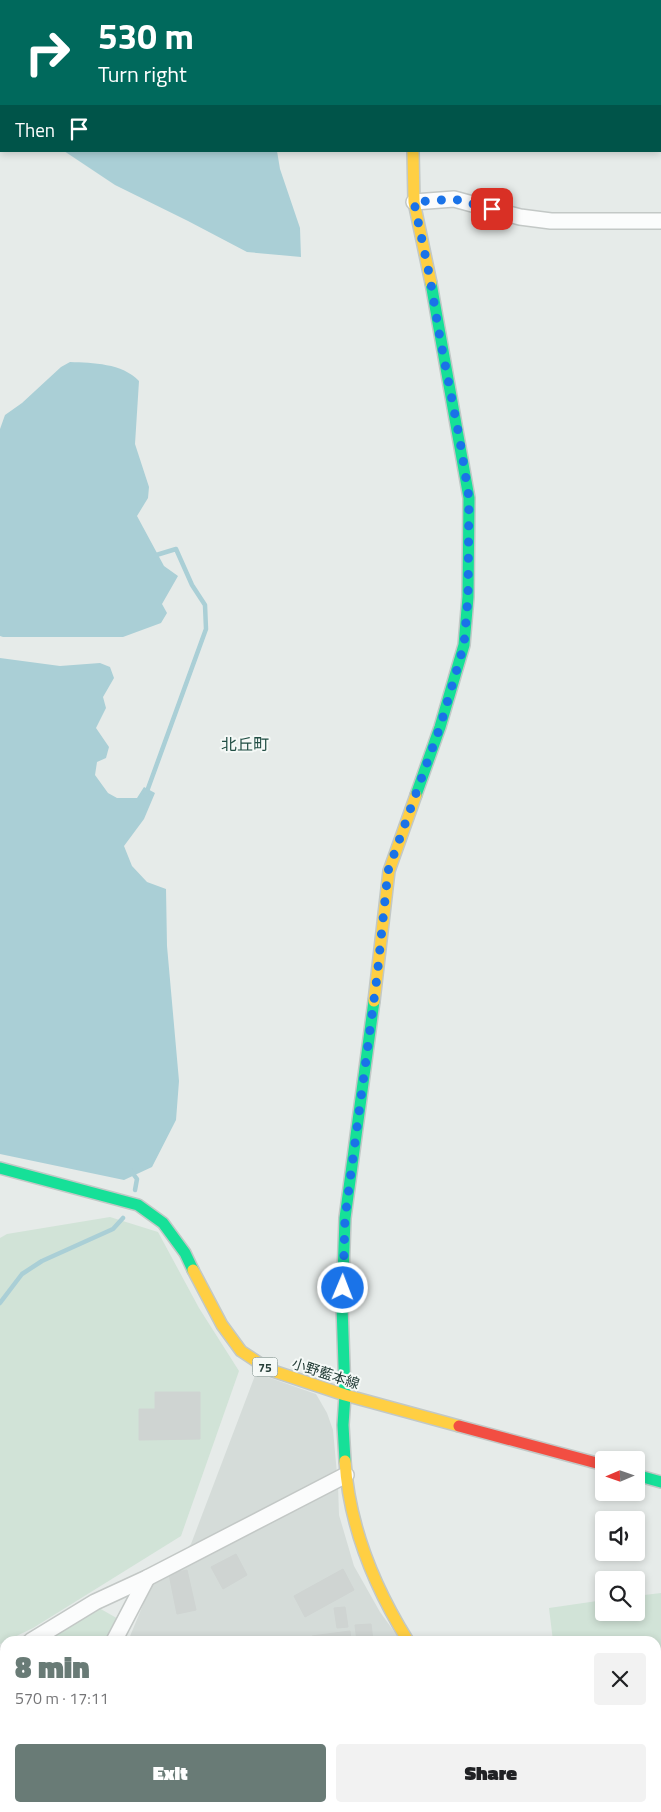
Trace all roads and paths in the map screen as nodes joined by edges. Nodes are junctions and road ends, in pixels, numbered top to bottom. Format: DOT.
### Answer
graph roads {
  1 [pos="414,152"];
  2 [pos="414,202"];
  3 [pos="661,221"];
  4 [pos="0,1168"];
  5 [pos="346,1396"];
  6 [pos="595,1463"];
  7 [pos="346,1475"];
  8 [pos="645,1478"];
  9 [pos="661,1482"];
  10 [pos="147,1578"];
  11 [pos="39,1636"];
  12 [pos="117,1636"];
  13 [pos="405,1636"];
  1 -- 2 [label="street"];
  2 -- 3 [label="street"];
  2 -- 5 [label="street"];
  4 -- 5 [label="street, 小野藍本線 / 75"];
  5 -- 6 [label="street, 小野藍本線 / 75"];
  5 -- 7 [label="street"];
  7 -- 10 [label="street"];
  7 -- 13 [label="street"];
  8 -- 9 [label="street"];
  10 -- 11 [label="street"];
  10 -- 12 [label="street"];
}
